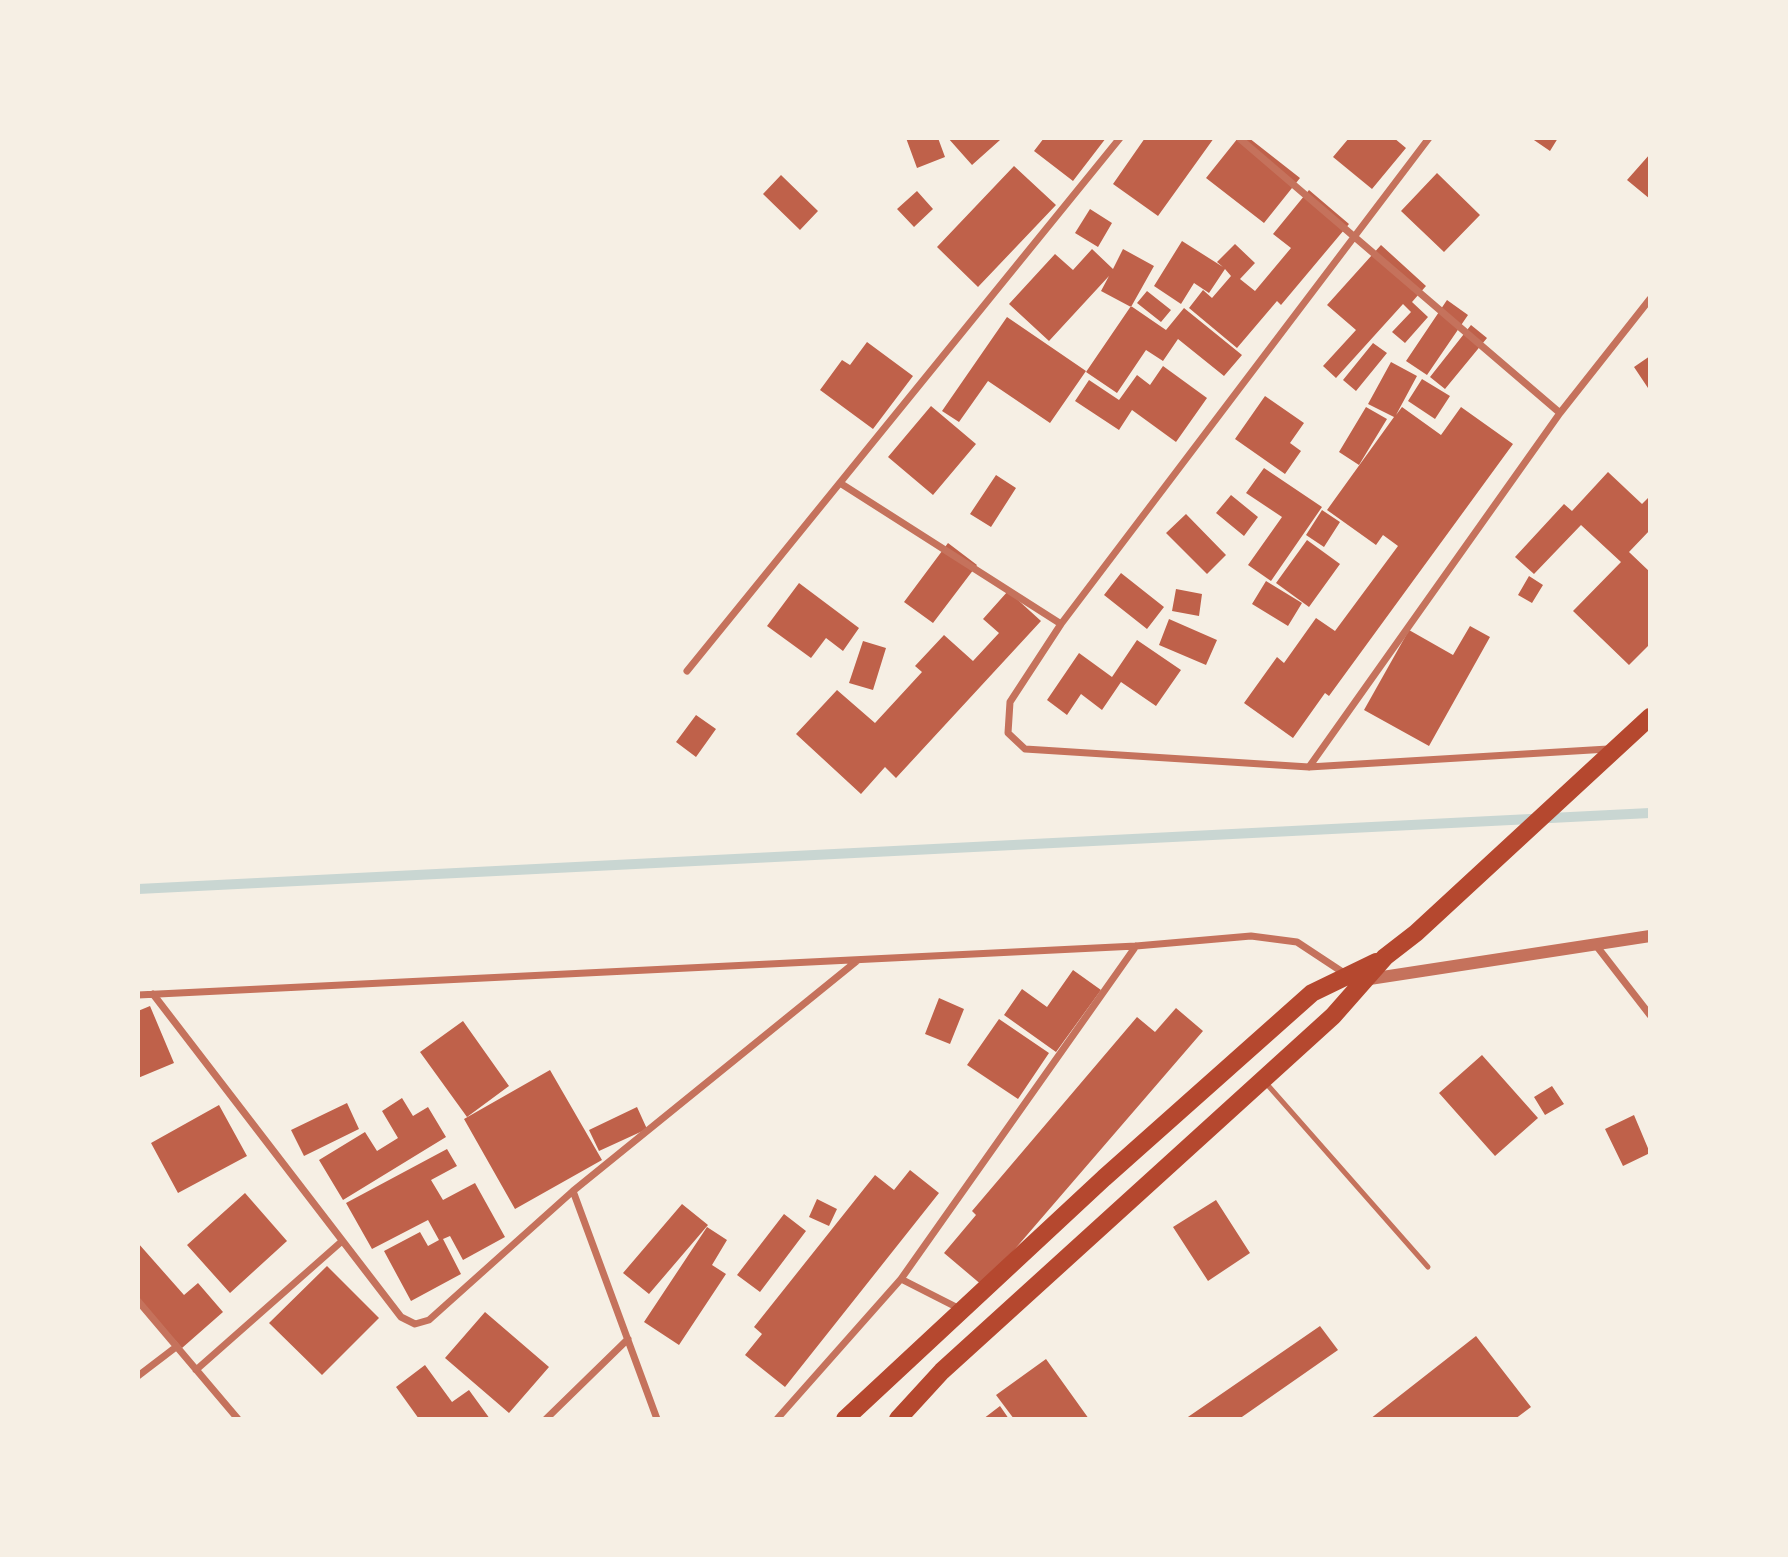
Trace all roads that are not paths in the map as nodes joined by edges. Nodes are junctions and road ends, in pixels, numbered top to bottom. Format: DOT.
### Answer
graph roads {
  1 [pos="1120,138"];
  2 [pos="1239,138"];
  3 [pos="1429,138"];
  4 [pos="1357,236"];
  5 [pos="1650,299"];
  6 [pos="1560,413"];
  7 [pos="840,483"];
  8 [pos="1061,624"];
  9 [pos="687,671"];
  10 [pos="1650,717"];
  11 [pos="1613,749"];
  12 [pos="1309,767"];
  13 [pos="1650,936"];
  14 [pos="1595,944"];
  15 [pos="1136,946"];
  16 [pos="859,958"];
  17 [pos="1356,978"];
  18 [pos="153,993"];
  19 [pos="138,995"];
  20 [pos="1650,1015"];
  21 [pos="1263,1079"];
  22 [pos="573,1191"];
  23 [pos="341,1242"];
  24 [pos="1428,1267"];
  25 [pos="901,1279"];
  26 [pos="138,1301"];
  27 [pos="962,1310"];
  28 [pos="628,1339"];
  29 [pos="176,1347"];
  30 [pos="196,1370"];
  31 [pos="138,1376"];
  32 [pos="238,1419"];
  33 [pos="546,1419"];
  34 [pos="657,1419"];
  35 [pos="778,1419"];
  36 [pos="845,1419"];
  37 [pos="898,1419"];
  1 -- 7 [label="street"];
  2 -- 4 [label="street"];
  3 -- 4 [label="street"];
  4 -- 6 [label="street"];
  4 -- 8 [label="street"];
  5 -- 6 [label="street"];
  6 -- 12 [label="street"];
  7 -- 8 [label="street"];
  7 -- 9 [label="street"];
  8 -- 12 [label="street"];
  10 -- 11 [label="main road"];
  11 -- 12 [label="street"];
  11 -- 17 [label="main road"];
  13 -- 14 [label="street"];
  14 -- 17 [label="street"];
  14 -- 20 [label="street"];
  15 -- 16 [label="street"];
  15 -- 17 [label="street"];
  15 -- 25 [label="street"];
  16 -- 18 [label="street"];
  16 -- 22 [label="street"];
  17 -- 21 [label="main road"];
  17 -- 27 [label="main road"];
  18 -- 19 [label="street"];
  18 -- 23 [label="street"];
  21 -- 24 [label="lane"];
  21 -- 37 [label="main road"];
  22 -- 23 [label="street"];
  22 -- 28 [label="street"];
  23 -- 30 [label="street"];
  25 -- 27 [label="street"];
  25 -- 35 [label="street"];
  26 -- 29 [label="street"];
  27 -- 36 [label="main road"];
  28 -- 33 [label="street"];
  28 -- 34 [label="street"];
  29 -- 30 [label="street"];
  29 -- 31 [label="street"];
  30 -- 32 [label="street"];
}
